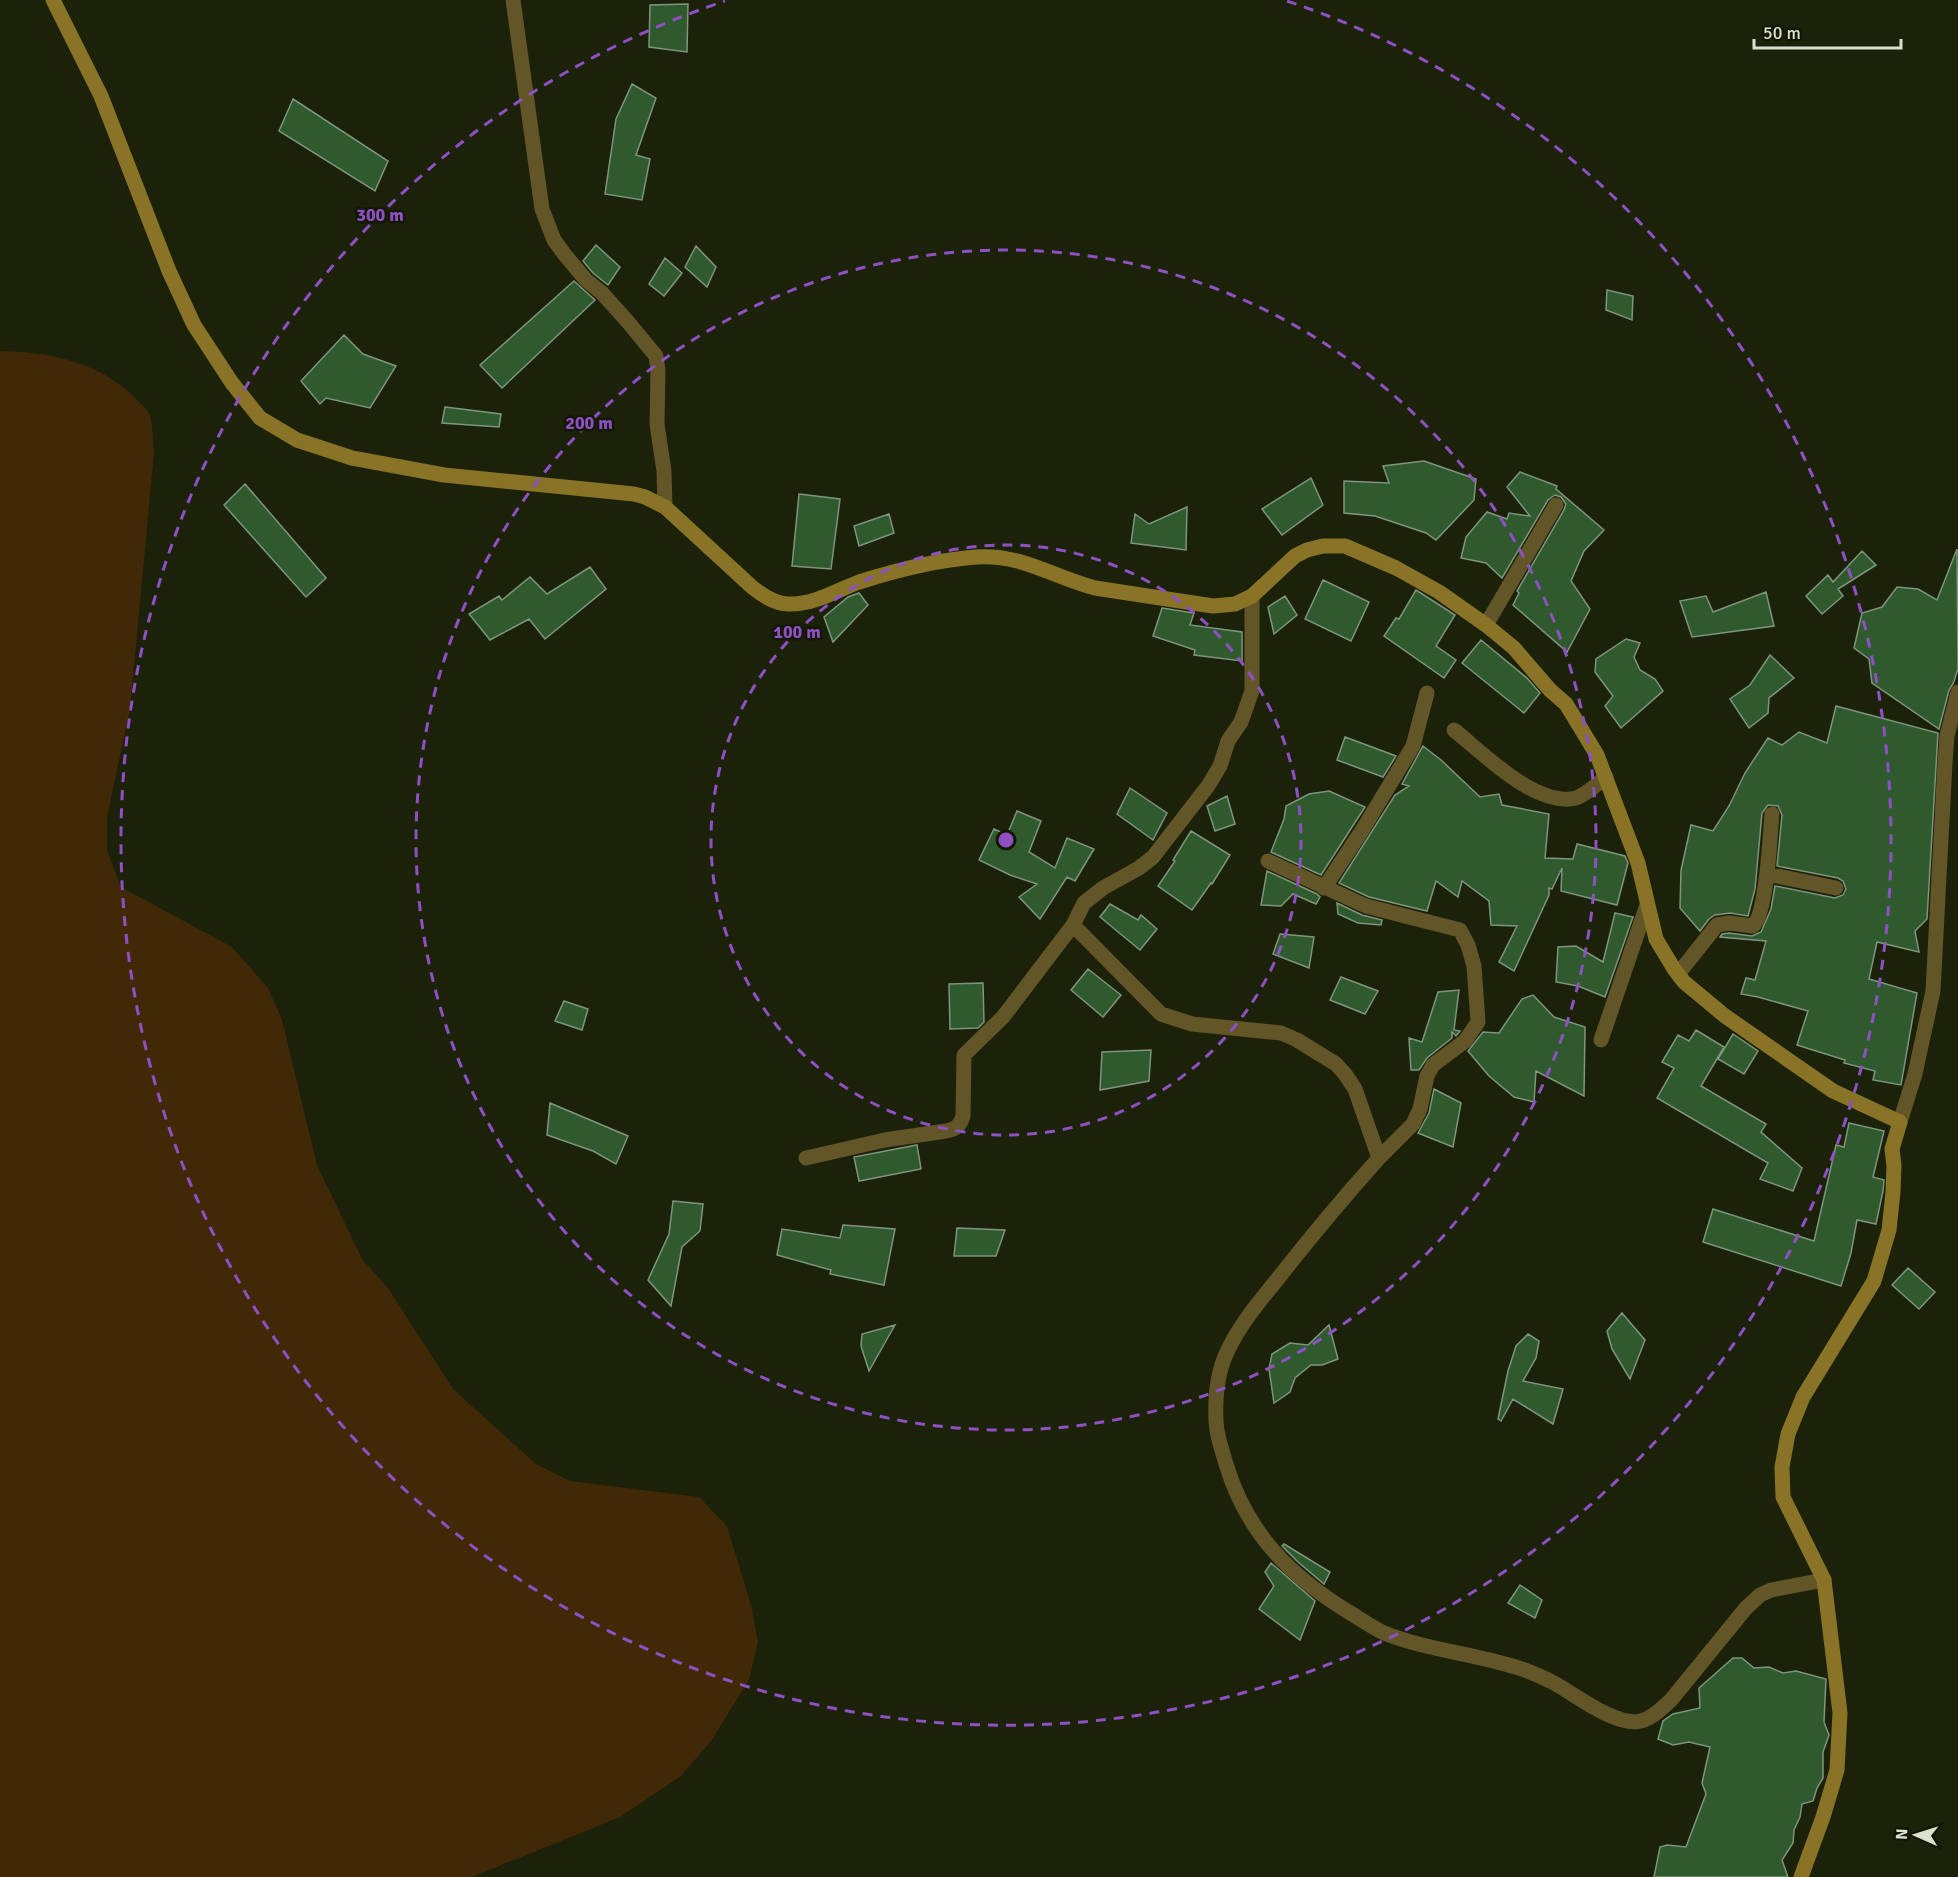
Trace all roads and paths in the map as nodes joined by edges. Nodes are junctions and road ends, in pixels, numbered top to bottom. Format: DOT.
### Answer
graph roads {
  1 [pos="53,0"];
  2 [pos="513,0"];
  3 [pos="1556,505"];
  4 [pos="665,507"];
  5 [pos="1252,596"];
  6 [pos="1486,625"];
  7 [pos="1958,692"];
  8 [pos="1427,693"];
  9 [pos="1454,729"];
  10 [pos="1606,777"];
  11 [pos="1772,814"];
  12 [pos="1268,861"];
  13 [pos="1767,874"];
  14 [pos="1324,888"];
  15 [pos="1836,888"];
  16 [pos="1647,905"];
  17 [pos="1073,925"];
  18 [pos="1678,974"];
  19 [pos="1601,1040"];
  20 [pos="1900,1122"];
  21 [pos="806,1158"];
  22 [pos="1379,1158"];
  23 [pos="1824,1580"];
  24 [pos="1801,1877"];
  1 -- 4 [label="street"];
  2 -- 4 [label="street"];
  3 -- 6 [label="street"];
  4 -- 5 [label="street"];
  5 -- 6 [label="street"];
  5 -- 17 [label="street"];
  6 -- 10 [label="street"];
  7 -- 20 [label="street"];
  8 -- 14 [label="street"];
  9 -- 10 [label="street"];
  10 -- 16 [label="street"];
  11 -- 13 [label="street"];
  12 -- 14 [label="street"];
  13 -- 15 [label="street"];
  13 -- 18 [label="street"];
  14 -- 22 [label="street"];
  16 -- 18 [label="street"];
  16 -- 19 [label="street"];
  17 -- 21 [label="street"];
  17 -- 22 [label="street"];
  18 -- 20 [label="street"];
  20 -- 23 [label="street"];
  22 -- 23 [label="street"];
  23 -- 24 [label="street"];
}
